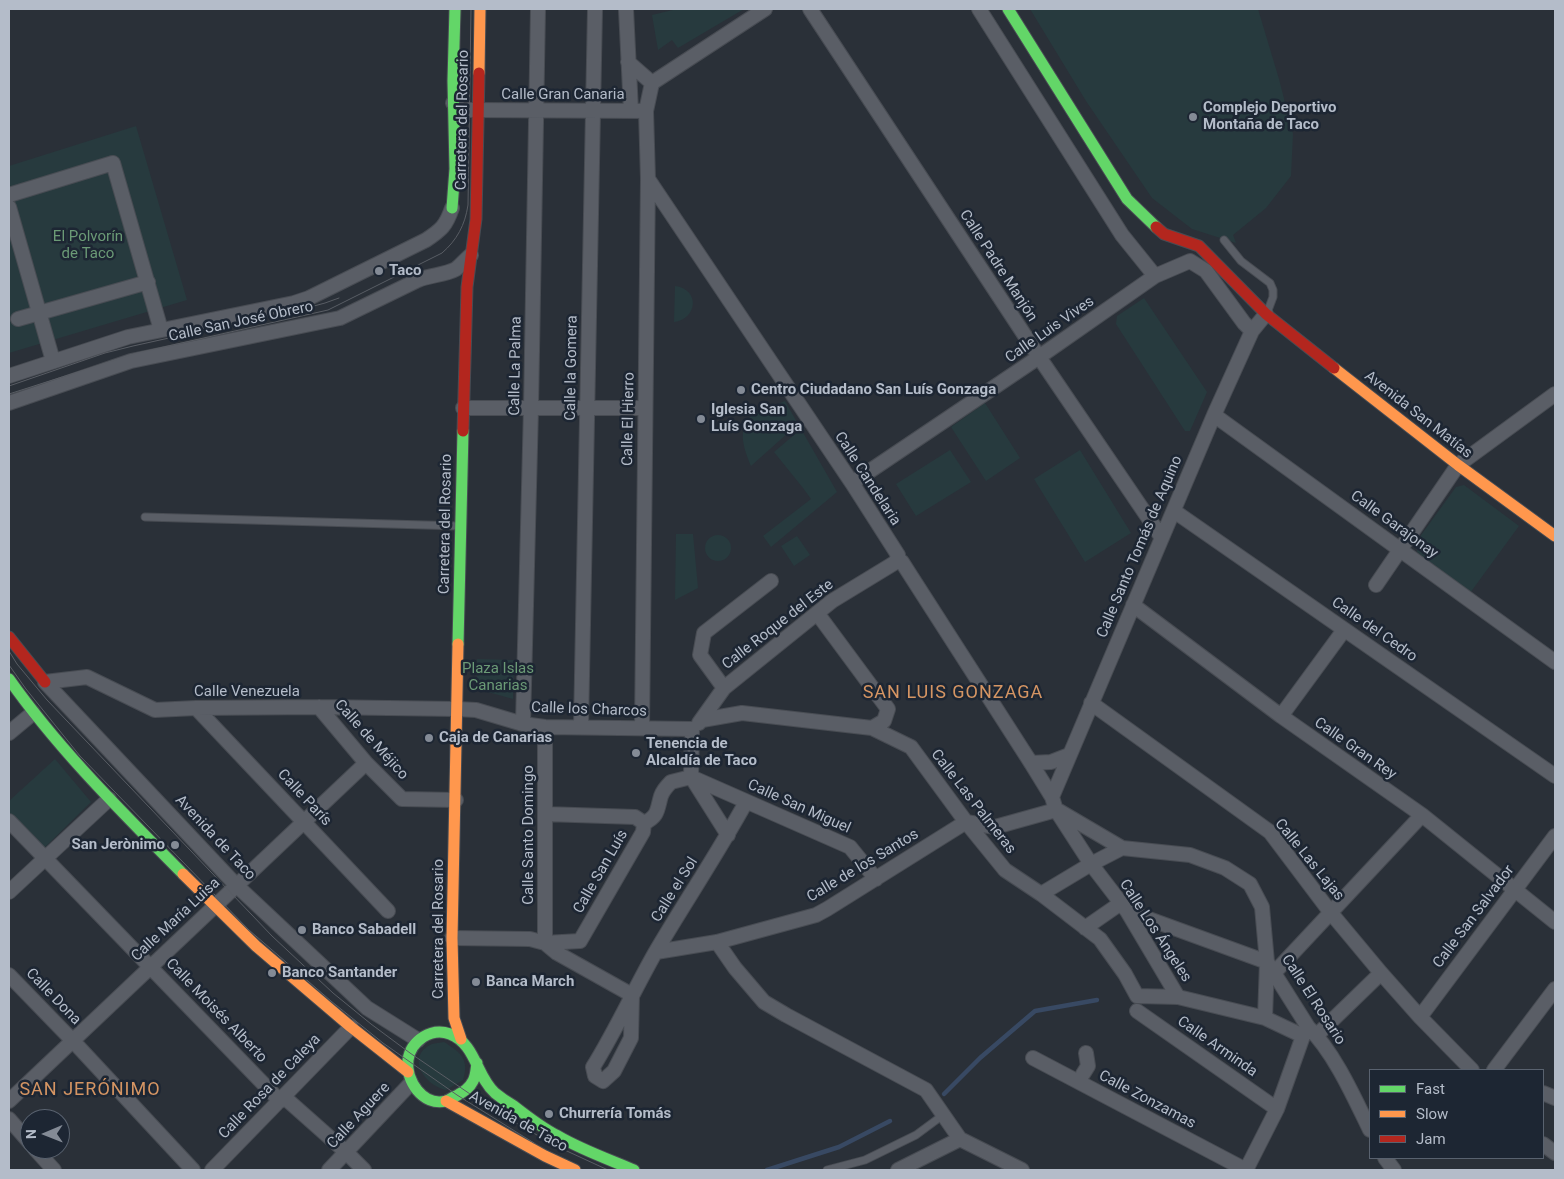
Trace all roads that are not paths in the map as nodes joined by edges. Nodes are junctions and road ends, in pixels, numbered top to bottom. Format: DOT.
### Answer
graph roads {
  1 [pos="454,9"];
  2 [pos="480,9"];
  3 [pos="538,9"];
  4 [pos="595,9"];
  5 [pos="626,9"];
  6 [pos="765,9"];
  7 [pos="810,9"];
  8 [pos="979,9"];
  9 [pos="1008,9"];
  10 [pos="628,62"];
  11 [pos="652,83"];
  12 [pos="453,104"];
  13 [pos="478,111"];
  14 [pos="593,111"];
  15 [pos="631,111"];
  16 [pos="646,111"];
  17 [pos="537,112"];
  18 [pos="648,179"];
  19 [pos="9,195"];
  20 [pos="9,207"];
  21 [pos="452,208"];
  22 [pos="1224,240"];
  23 [pos="471,255"];
  24 [pos="1155,276"];
  25 [pos="148,282"];
  26 [pos="39,313"];
  27 [pos="1266,314"];
  28 [pos="18,319"];
  29 [pos="161,330"];
  30 [pos="1252,331"];
  31 [pos="1039,357"];
  32 [pos="52,361"];
  33 [pos="9,376"];
  34 [pos="1555,394"];
  35 [pos="9,403"];
  36 [pos="463,408"];
  37 [pos="531,408"];
  38 [pos="587,408"];
  39 [pos="645,408"];
  40 [pos="1214,415"];
  41 [pos="1458,466"];
  42 [pos="852,483"];
  43 [pos="1174,511"];
  44 [pos="145,517"];
  45 [pos="460,526"];
  46 [pos="1555,536"];
  47 [pos="1162,538"];
  48 [pos="1400,549"];
  49 [pos="896,562"];
  50 [pos="771,581"];
  51 [pos="1376,585"];
  52 [pos="1133,605"];
  53 [pos="817,613"];
  54 [pos="1344,630"];
  55 [pos="9,637"];
  56 [pos="1555,662"];
  57 [pos="9,679"];
  58 [pos="45,682"];
  59 [pos="722,691"];
  60 [pos="1092,703"];
  61 [pos="319,707"];
  62 [pos="196,708"];
  63 [pos="457,709"];
  64 [pos="33,713"];
  65 [pos="728,715"];
  66 [pos="1281,716"];
  67 [pos="523,724"];
  68 [pos="697,724"];
  69 [pos="545,727"];
  70 [pos="580,727"];
  71 [pos="642,728"];
  72 [pos="872,728"];
  73 [pos="9,732"];
  74 [pos="1070,755"];
  75 [pos="366,762"];
  76 [pos="1031,763"];
  77 [pos="1555,776"];
  78 [pos="691,777"];
  79 [pos="109,799"];
  80 [pos="456,800"];
  81 [pos="746,802"];
  82 [pos="1054,803"];
  83 [pos="545,814"];
  84 [pos="1422,816"];
  85 [pos="9,821"];
  86 [pos="304,822"];
  87 [pos="966,822"];
  88 [pos="644,823"];
  89 [pos="728,835"];
  90 [pos="1555,836"];
  91 [pos="1122,848"];
  92 [pos="45,858"];
  93 [pos="1092,864"];
  94 [pos="876,879"];
  95 [pos="236,885"];
  96 [pos="1514,890"];
  97 [pos="9,892"];
  98 [pos="1041,894"];
  99 [pos="215,907"];
  100 [pos="1124,907"];
  101 [pos="388,911"];
  102 [pos="1331,913"];
  103 [pos="1555,922"];
  104 [pos="1085,928"];
  105 [pos="452,938"];
  106 [pos="717,942"];
  107 [pos="545,943"];
  108 [pos="656,952"];
  109 [pos="150,967"];
  110 [pos="1271,967"];
  111 [pos="1381,973"];
  112 [pos="9,975"];
  113 [pos="1555,989"];
  114 [pos="632,995"];
  115 [pos="1178,997"];
  116 [pos="1550,1005"];
  117 [pos="1138,1011"];
  118 [pos="1420,1017"];
  119 [pos="1265,1018"];
  120 [pos="351,1027"];
  121 [pos="1310,1033"];
  122 [pos="461,1039"];
  123 [pos="418,1040"];
  124 [pos="74,1041"];
  125 [pos="1033,1058"];
  126 [pos="477,1063"];
  127 [pos="1471,1069"];
  128 [pos="1495,1069"];
  129 [pos="410,1078"];
  130 [pos="282,1099"];
  131 [pos="9,1101"];
  132 [pos="446,1101"];
  133 [pos="1277,1109"];
  134 [pos="943,1115"];
  135 [pos="9,1119"];
  136 [pos="1369,1128"];
  137 [pos="20,1132"];
  138 [pos="960,1139"];
  139 [pos="1544,1145"];
  140 [pos="346,1152"];
  141 [pos="1555,1154"];
  142 [pos="44,1159"];
  143 [pos="1386,1159"];
  144 [pos="215,1169"];
  145 [pos="54,1170"];
  146 [pos="193,1170"];
  147 [pos="329,1170"];
  148 [pos="364,1170"];
  149 [pos="575,1170"];
  150 [pos="634,1170"];
  151 [pos="827,1170"];
  152 [pos="898,1170"];
  153 [pos="1022,1170"];
  154 [pos="1246,1170"];
  155 [pos="1394,1170"];
  1 -- 12 [label="main road, Carretera del Rosario"];
  2 -- 13 [label="main road, Carretera del Rosario"];
  3 -- 17 [label="street, Calle La Palma"];
  4 -- 14 [label="street, Calle la Gomera"];
  5 -- 10 [label="street"];
  6 -- 11 [label="street"];
  7 -- 31 [label="street, Calle Padre Manjón"];
  8 -- 24 [label="street"];
  9 -- 27 [label="main road, Avenida San Matías"];
  10 -- 11 [label="street"];
  10 -- 15 [label="street"];
  11 -- 16 [label="street, Calle Gran Canaria"];
  12 -- 13 [label="street, Calle Gran Canaria"];
  12 -- 21 [label="main road, Carretera del Rosario"];
  13 -- 17 [label="street, Calle Gran Canaria"];
  13 -- 23 [label="main road, Carretera del Rosario"];
  14 -- 15 [label="street, Calle Gran Canaria"];
  14 -- 17 [label="street, Calle Gran Canaria"];
  14 -- 38 [label="street, Calle la Gomera"];
  15 -- 16 [label="street, Calle Gran Canaria"];
  16 -- 18 [label="street, Calle El Hierro"];
  17 -- 37 [label="street, Calle La Palma"];
  18 -- 39 [label="street, Calle El Hierro"];
  18 -- 42 [label="street, Calle Candelaria"];
  19 -- 25 [label="street"];
  20 -- 26 [label="street"];
  21 -- 29 [label="street, Calle San José Obrero"];
  22 -- 27 [label="lane"];
  23 -- 35 [label="street, Calle San José Obrero"];
  23 -- 36 [label="main road, Carretera del Rosario"];
  24 -- 30 [label="street, Calle Luis Vives"];
  24 -- 31 [label="street, Calle Luis Vives"];
  25 -- 26 [label="street"];
  25 -- 29 [label="street"];
  26 -- 28 [label="street"];
  26 -- 32 [label="street"];
  27 -- 30 [label="street, Calle Santo Tomás de Aquino"];
  27 -- 41 [label="main road, Avenida San Matías"];
  29 -- 32 [label="street, Calle San José Obrero"];
  30 -- 40 [label="street, Calle Santo Tomás de Aquino"];
  31 -- 42 [label="street, Calle Luis Vives"];
  31 -- 47 [label="street, Calle Padre Manjón"];
  32 -- 33 [label="street, Calle San José Obrero"];
  34 -- 41 [label="street"];
  36 -- 37 [label="street"];
  36 -- 45 [label="main road, Carretera del Rosario"];
  37 -- 38 [label="street"];
  37 -- 67 [label="street, Calle La Palma"];
  38 -- 39 [label="street"];
  38 -- 70 [label="street, Calle la Gomera"];
  39 -- 71 [label="street, Calle El Hierro"];
  40 -- 43 [label="street, Calle Santo Tomás de Aquino"];
  40 -- 48 [label="street, Calle Garajonay"];
  41 -- 46 [label="main road, Avenida San Matías"];
  41 -- 48 [label="street"];
  42 -- 49 [label="street, Calle Candelaria"];
  43 -- 47 [label="street, Calle Santo Tomás de Aquino"];
  43 -- 54 [label="street, Calle del Cedro"];
  44 -- 45 [label="lane"];
  45 -- 63 [label="main road, Carretera del Rosario"];
  47 -- 52 [label="street, Calle Santo Tomás de Aquino"];
  48 -- 51 [label="street"];
  48 -- 56 [label="street, Calle Garajonay"];
  49 -- 53 [label="street, Calle Roque del Este"];
  49 -- 76 [label="street, Calle Candelaria"];
  50 -- 59 [label="street"];
  52 -- 60 [label="street, Calle Santo Tomás de Aquino"];
  52 -- 66 [label="street, Calle Gran Rey"];
  53 -- 59 [label="street, Calle Roque del Este"];
  53 -- 72 [label="street"];
  54 -- 66 [label="street"];
  54 -- 77 [label="street, Calle del Cedro"];
  55 -- 58 [label="main road, Avenida de Taco"];
  57 -- 64 [label="main road"];
  58 -- 62 [label="street, Calle Venezuela"];
  58 -- 95 [label="street, Avenida de Taco"];
  59 -- 65 [label="street"];
  59 -- 68 [label="street, Calle Roque del Este"];
  60 -- 74 [label="street, Calle Santo Tomás de Aquino"];
  60 -- 102 [label="street, Calle Las Lajas"];
  61 -- 62 [label="street, Calle Venezuela"];
  61 -- 63 [label="street, Calle Venezuela"];
  61 -- 75 [label="street, Calle de Méjico"];
  62 -- 86 [label="street, Calle París"];
  63 -- 67 [label="street, Calle los Charcos"];
  63 -- 80 [label="main road, Carretera del Rosario"];
  64 -- 73 [label="street"];
  64 -- 79 [label="main road"];
  65 -- 68 [label="street, Calle los Charcos"];
  65 -- 72 [label="street, Calle Las Palmeras"];
  66 -- 84 [label="street, Calle Gran Rey"];
  67 -- 69 [label="street, Calle los Charcos"];
  68 -- 71 [label="street, Calle los Charcos"];
  68 -- 78 [label="street"];
  69 -- 70 [label="street, Calle los Charcos"];
  69 -- 83 [label="street, Calle Santo Domingo"];
  70 -- 71 [label="street, Calle los Charcos"];
  72 -- 87 [label="street, Calle Las Palmeras"];
  74 -- 76 [label="street"];
  74 -- 82 [label="street, Calle Santo Tomás de Aquino"];
  75 -- 80 [label="street, Calle de Méjico"];
  75 -- 86 [label="street, Calle María Luisa"];
  76 -- 82 [label="street, Calle Candelaria"];
  78 -- 81 [label="street, Calle San Miguel"];
  78 -- 88 [label="street"];
  78 -- 89 [label="street"];
  79 -- 92 [label="street"];
  79 -- 99 [label="main road"];
  80 -- 105 [label="main road, Carretera del Rosario"];
  81 -- 89 [label="street, Calle el Sol"];
  81 -- 94 [label="street, Calle San Miguel"];
  82 -- 87 [label="street"];
  82 -- 91 [label="street, Calle El Rosario"];
  82 -- 93 [label="street, Calle Los Ángeles"];
  83 -- 88 [label="street, Calle San Luís"];
  83 -- 107 [label="street, Calle Santo Domingo"];
  84 -- 96 [label="street, Calle Gran Rey"];
  84 -- 102 [label="street"];
  85 -- 92 [label="street, Calle Moisés Alberto"];
  86 -- 95 [label="street, Calle María Luisa"];
  86 -- 101 [label="street, Calle París"];
  87 -- 94 [label="street, Calle de los Santos"];
  87 -- 98 [label="street, Calle Las Palmeras"];
  88 -- 107 [label="street, Calle San Luís"];
  89 -- 108 [label="street, Calle el Sol"];
  90 -- 96 [label="street, Calle San Salvador"];
  91 -- 93 [label="street"];
  91 -- 110 [label="street, Calle El Rosario"];
  92 -- 97 [label="street"];
  92 -- 109 [label="street, Calle Moisés Alberto"];
  93 -- 98 [label="street"];
  93 -- 100 [label="street, Calle Los Ángeles"];
  94 -- 106 [label="street, Calle de los Santos"];
  95 -- 99 [label="street, Calle María Luisa"];
  95 -- 123 [label="street, Avenida de Taco"];
  96 -- 103 [label="street, Calle Gran Rey"];
  96 -- 118 [label="street, Calle San Salvador"];
  98 -- 104 [label="street, Calle Las Palmeras"];
  99 -- 109 [label="street, Calle María Luisa"];
  99 -- 120 [label="main road"];
  100 -- 104 [label="street"];
  100 -- 110 [label="street"];
  100 -- 115 [label="street, Calle Los Ángeles"];
  102 -- 110 [label="street"];
  102 -- 111 [label="street, Calle Las Lajas"];
  104 -- 115 [label="street, Calle Las Palmeras"];
  105 -- 107 [label="street"];
  105 -- 122 [label="main road, Carretera del Rosario"];
  106 -- 108 [label="street, Calle de los Santos"];
  106 -- 134 [label="street"];
  107 -- 114 [label="street"];
  108 -- 114 [label="street, Calle el Sol"];
  109 -- 124 [label="street, Calle María Luisa"];
  109 -- 130 [label="street, Calle Moisés Alberto"];
  110 -- 119 [label="street"];
  110 -- 121 [label="street, Calle El Rosario"];
  111 -- 118 [label="street, Calle Las Lajas"];
  111 -- 121 [label="street"];
  112 -- 124 [label="street, Calle Dona"];
  113 -- 116 [label="street"];
  114 -- 114 [label="street, Calle el Sol"];
  115 -- 119 [label="street, Calle Los Ángeles"];
  116 -- 128 [label="street"];
  117 -- 133 [label="street, Calle Arminda"];
  118 -- 127 [label="street, Calle Las Lajas"];
  119 -- 121 [label="street, Calle Los Ángeles"];
  120 -- 129 [label="main road"];
  120 -- 130 [label="street, Calle Rosa de Caleya"];
  121 -- 133 [label="street"];
  121 -- 136 [label="street, Calle El Rosario"];
  122 -- 123 [label="main road"];
  122 -- 126 [label="main road"];
  123 -- 129 [label="main road"];
  124 -- 131 [label="street, Calle María Luisa"];
  124 -- 146 [label="street, Calle Dona"];
  125 -- 154 [label="street, Calle Zonzamas"];
  126 -- 132 [label="main road"];
  126 -- 150 [label="main road, Avenida de Taco"];
  129 -- 132 [label="main road"];
  129 -- 140 [label="street, Calle Aguere"];
  130 -- 140 [label="street, Calle Moisés Alberto"];
  130 -- 144 [label="street, Calle Rosa de Caleya"];
  132 -- 149 [label="main road, Avenida de Taco"];
  133 -- 154 [label="street"];
  134 -- 138 [label="street"];
  134 -- 151 [label="lane"];
  135 -- 137 [label="street"];
  138 -- 152 [label="street"];
  138 -- 153 [label="street"];
  139 -- 141 [label="street"];
  140 -- 147 [label="street, Calle Aguere"];
  140 -- 148 [label="street, Calle Moisés Alberto"];
  142 -- 145 [label="street"];
  143 -- 155 [label="street"];
}
